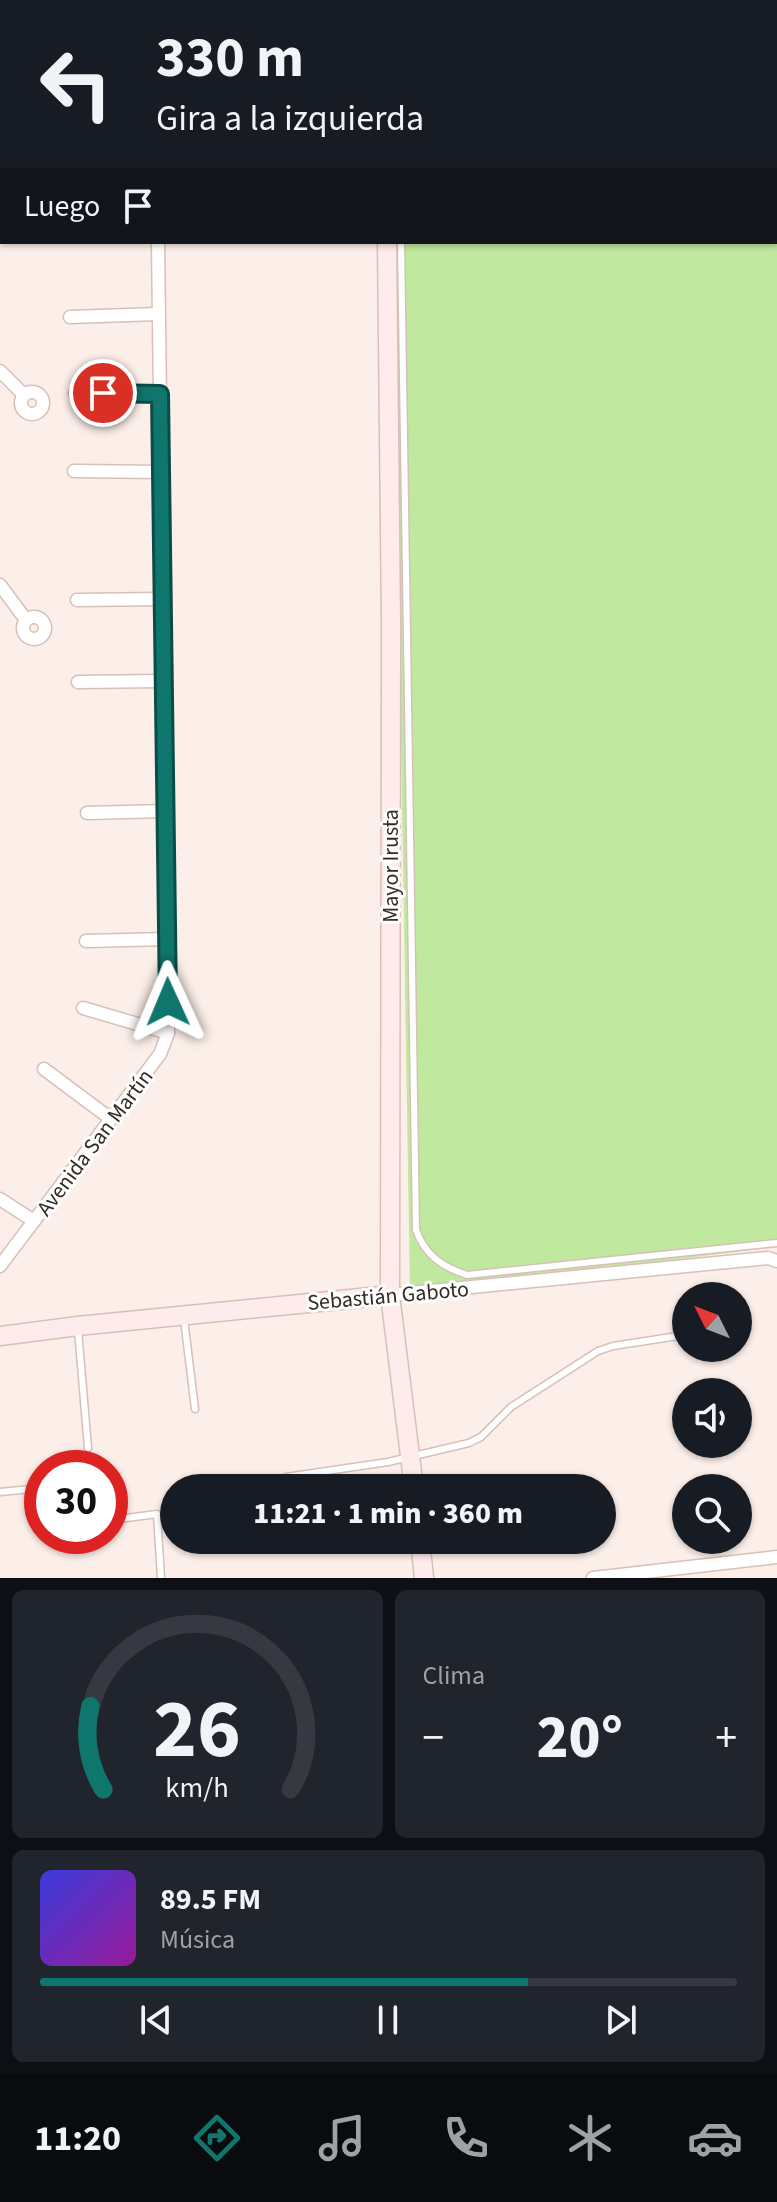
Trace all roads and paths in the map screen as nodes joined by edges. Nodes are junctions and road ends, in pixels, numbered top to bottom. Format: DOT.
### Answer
graph roads {
  1 [pos="158,244"];
  2 [pos="387,244"];
  3 [pos="401,244"];
  4 [pos="158,314"];
  5 [pos="70,317"];
  6 [pos="0,371"];
  7 [pos="75,393"];
  8 [pos="160,394"];
  9 [pos="24,395"];
  10 [pos="74,471"];
  11 [pos="161,472"];
  12 [pos="0,585"];
  13 [pos="162,599"];
  14 [pos="77,600"];
  15 [pos="26,620"];
  16 [pos="163,681"];
  17 [pos="78,682"];
  18 [pos="165,811"];
  19 [pos="87,813"];
  20 [pos="167,939"];
  21 [pos="86,941"];
  22 [pos="83,1008"];
  23 [pos="168,1033"];
  24 [pos="44,1069"];
  25 [pos="111,1119"];
  26 [pos="0,1199"];
  27 [pos="34,1221"];
  28 [pos="777,1243"];
  29 [pos="777,1261"];
  30 [pos="0,1266"];
  31 [pos="390,1295"];
  32 [pos="184,1316"];
  33 [pos="78,1326"];
  34 [pos="0,1336"];
  35 [pos="672,1337"];
  36 [pos="195,1409"];
  37 [pos="88,1448"];
  38 [pos="410,1458"];
  39 [pos="306,1474"];
  40 [pos="412,1474"];
  41 [pos="24,1490"];
  42 [pos="0,1492"];
  43 [pos="128,1518"];
  44 [pos="421,1554"];
  45 [pos="777,1557"];
  46 [pos="670,1574"];
  47 [pos="633,1576"];
  48 [pos="161,1578"];
  49 [pos="424,1578"];
  50 [pos="593,1578"];
  1 -- 4 [label="street, Avenida San Martín"];
  2 -- 31 [label="main road, Mayor Irusta"];
  3 -- 28 [label="lane"];
  4 -- 5 [label="street"];
  4 -- 8 [label="street, Avenida San Martín"];
  6 -- 9 [label="street"];
  7 -- 8 [label="street"];
  8 -- 11 [label="street, Avenida San Martín"];
  10 -- 11 [label="street"];
  11 -- 13 [label="street, Avenida San Martín"];
  12 -- 15 [label="street"];
  13 -- 14 [label="street"];
  13 -- 16 [label="street, Avenida San Martín"];
  16 -- 17 [label="street"];
  16 -- 18 [label="street, Avenida San Martín"];
  18 -- 19 [label="street"];
  18 -- 20 [label="street, Avenida San Martín"];
  20 -- 21 [label="street"];
  20 -- 23 [label="street, Avenida San Martín"];
  22 -- 23 [label="street"];
  23 -- 25 [label="street, Avenida San Martín"];
  24 -- 25 [label="street"];
  25 -- 27 [label="street, Avenida San Martín"];
  26 -- 27 [label="street"];
  27 -- 30 [label="street, Avenida San Martín"];
  29 -- 31 [label="street, Sebastián Gaboto"];
  31 -- 32 [label="main road, Sebastián Gaboto"];
  31 -- 38 [label="main road, Mayor Irusta"];
  32 -- 33 [label="main road, Sebastián Gaboto"];
  32 -- 36 [label="lane"];
  33 -- 34 [label="main road, Sebastián Gaboto"];
  33 -- 37 [label="lane"];
  35 -- 38 [label="lane"];
  38 -- 39 [label="lane"];
  38 -- 40 [label="main road, Mayor Irusta"];
  41 -- 42 [label="lane"];
  43 -- 48 [label="lane"];
  44 -- 49 [label="main road"];
  45 -- 46 [label="street"];
  46 -- 47 [label="street"];
  47 -- 50 [label="street"];
}
